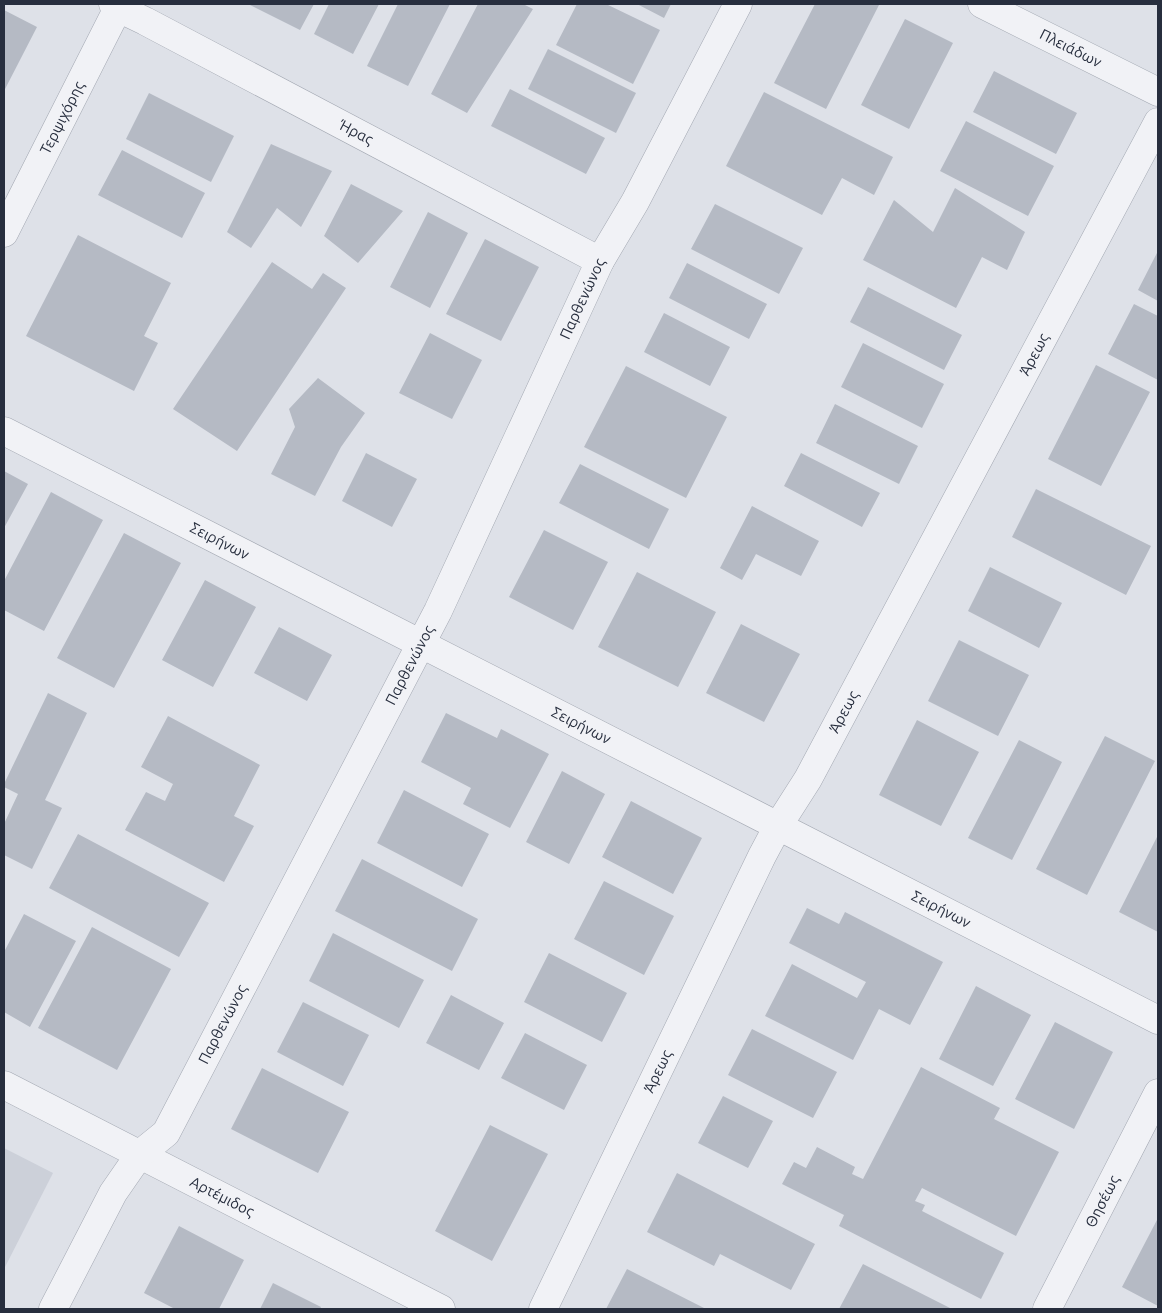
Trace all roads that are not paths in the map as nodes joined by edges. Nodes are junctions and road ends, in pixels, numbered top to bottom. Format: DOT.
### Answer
graph roads {
  1 [pos="738,4"];
  2 [pos="982,4"];
  3 [pos="117,5"];
  4 [pos="1158,92"];
  5 [pos="1158,122"];
  6 [pos="4,233"];
  7 [pos="600,261"];
  8 [pos="4,431"];
  9 [pos="421,644"];
  10 [pos="778,826"];
  11 [pos="1158,1020"];
  12 [pos="4,1085"];
  13 [pos="1158,1093"];
  14 [pos="140,1154"];
  15 [pos="53,1309"];
  16 [pos="441,1309"];
  17 [pos="543,1309"];
  18 [pos="1047,1309"];
  1 -- 7 [label="street, Παρθενώνος"];
  2 -- 4 [label="street, Πλειάδων"];
  3 -- 6 [label="street, Τερψιχόρης"];
  3 -- 7 [label="street, Ήρας"];
  5 -- 10 [label="street, Άρεως"];
  7 -- 9 [label="street, Παρθενώνος"];
  8 -- 9 [label="street, Σειρήνων"];
  9 -- 10 [label="street, Σειρήνων"];
  9 -- 14 [label="street, Παρθενώνος"];
  10 -- 11 [label="street, Σειρήνων"];
  10 -- 17 [label="street, Άρεως"];
  12 -- 14 [label="street, Αρτέμιδος"];
  13 -- 18 [label="street, Θησέως"];
  14 -- 15 [label="street, Παρθενώνος"];
  14 -- 16 [label="street, Αρτέμιδος"];
}
